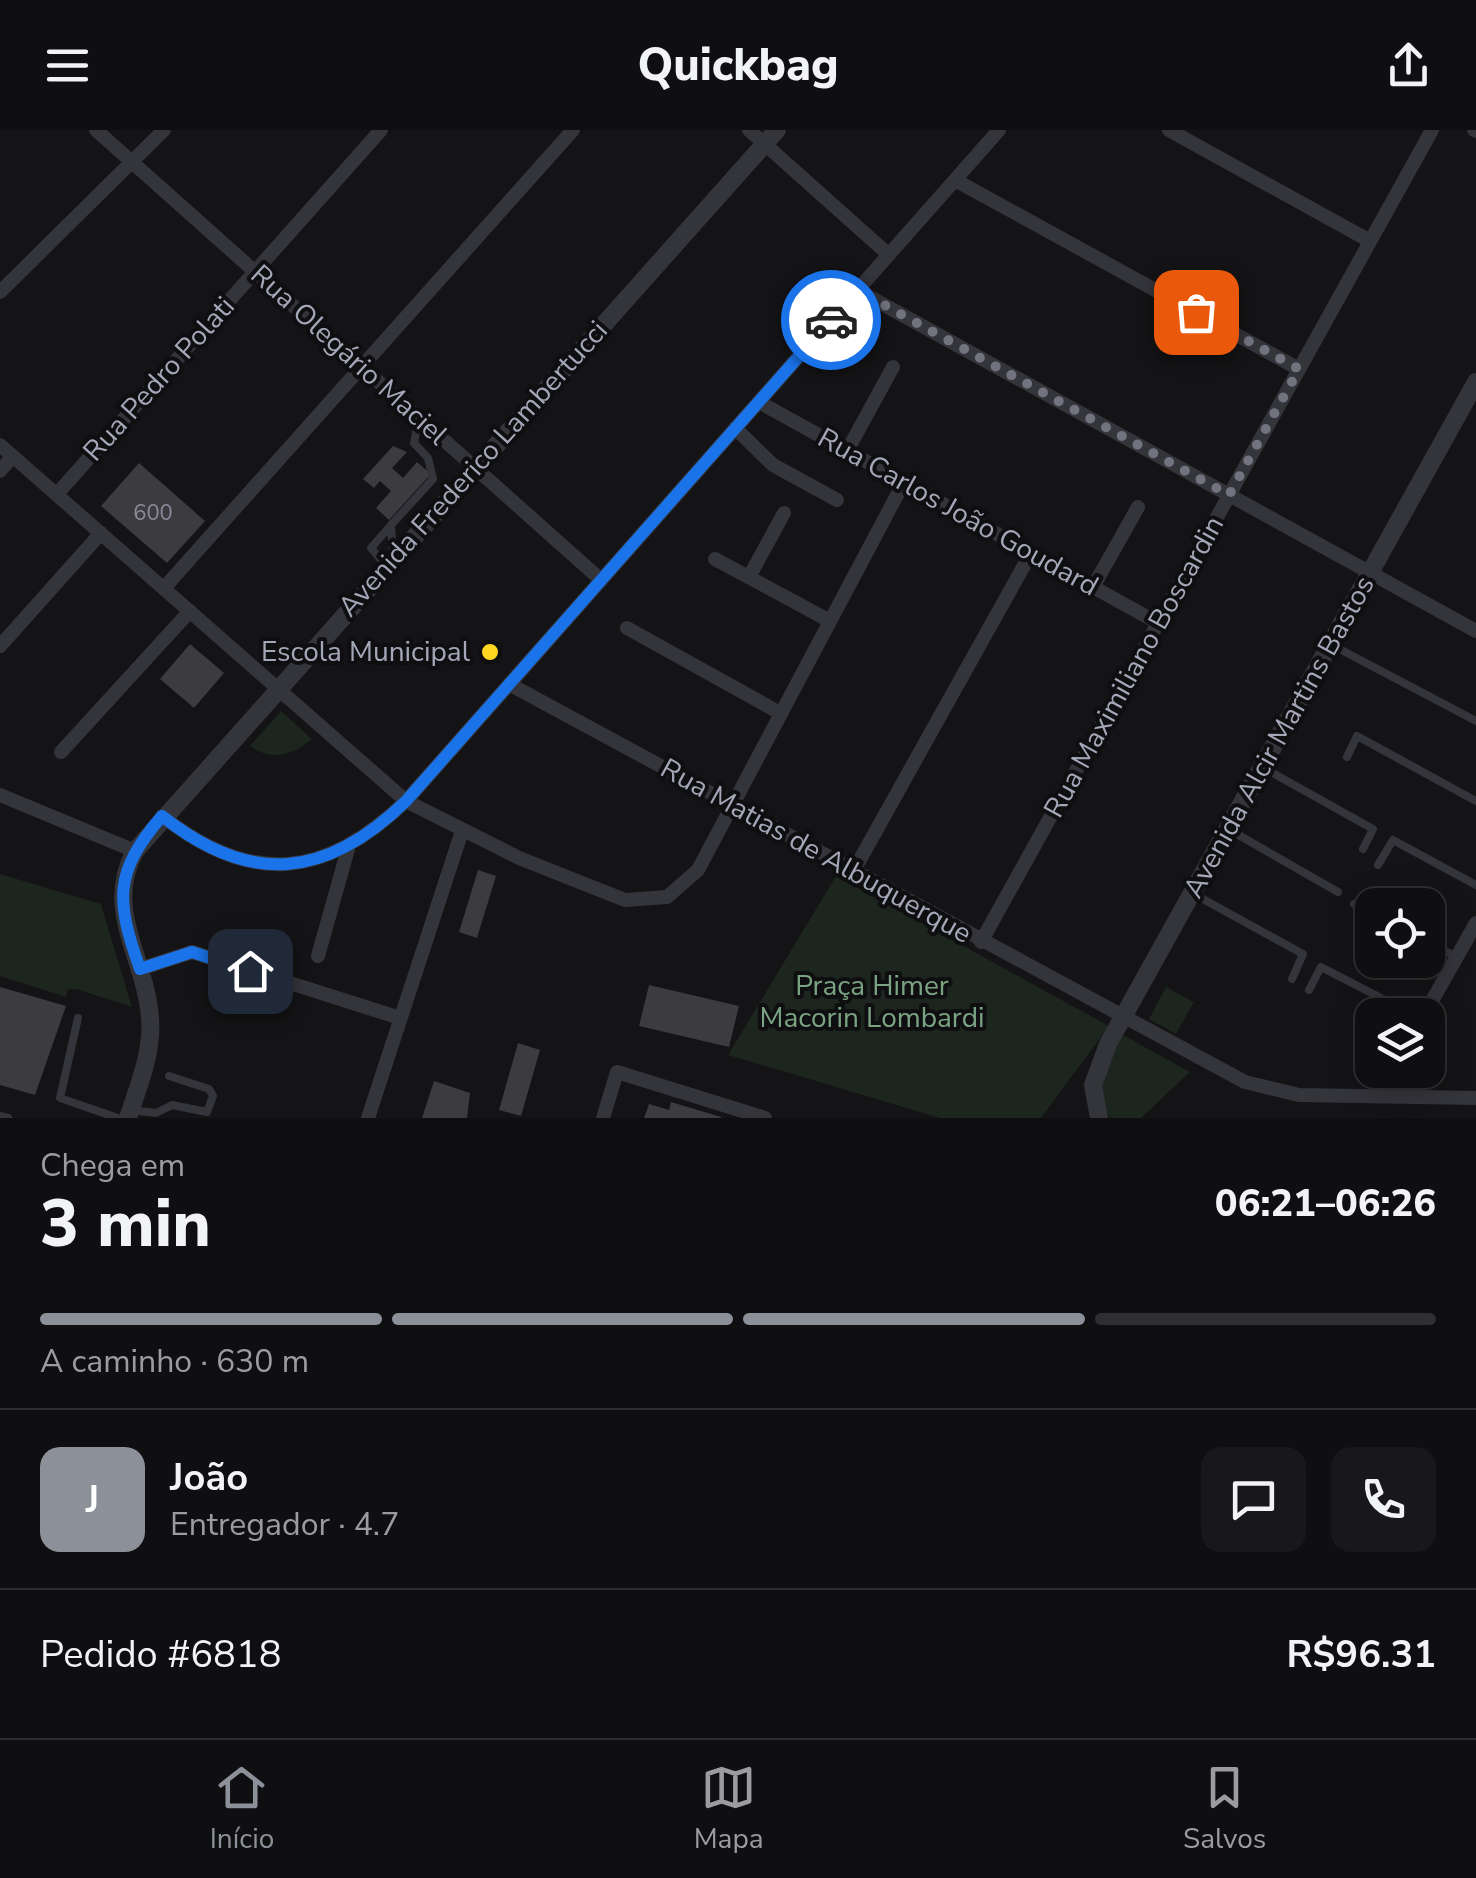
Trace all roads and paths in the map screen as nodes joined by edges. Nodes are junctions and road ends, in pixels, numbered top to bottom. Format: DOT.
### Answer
graph roads {
  1 [pos="96,130"];
  2 [pos="164,130"];
  3 [pos="381,130"];
  4 [pos="574,130"];
  5 [pos="749,130"];
  6 [pos="999,130"];
  7 [pos="1169,130"];
  8 [pos="1432,130"];
  9 [pos="771,137"];
  10 [pos="132,162"];
  11 [pos="955,180"];
  12 [pos="1370,241"];
  13 [pos="888,255"];
  14 [pos="255,272"];
  15 [pos="857,290"];
  16 [pos="0,292"];
  17 [pos="362,367"];
  18 [pos="893,367"];
  19 [pos="1299,369"];
  20 [pos="1476,382"];
  21 [pos="759,402"];
  22 [pos="419,417"];
  23 [pos="736,428"];
  24 [pos="0,444"];
  25 [pos="452,447"];
  26 [pos="847,450"];
  27 [pos="13,456"];
  28 [pos="428,458"];
  29 [pos="474,467"];
  30 [pos="0,471"];
  31 [pos="433,480"];
  32 [pos="904,482"];
  33 [pos="461,483"];
  34 [pos="57,494"];
  35 [pos="1229,495"];
  36 [pos="837,500"];
  37 [pos="1138,508"];
  38 [pos="784,513"];
  39 [pos="391,525"];
  40 [pos="101,534"];
  41 [pos="1031,553"];
  42 [pos="714,559"];
  43 [pos="390,562"];
  44 [pos="1370,572"];
  45 [pos="749,577"];
  46 [pos="601,580"];
  47 [pos="1093,587"];
  48 [pos="164,588"];
  49 [pos="190,611"];
  50 [pos="830,620"];
  51 [pos="1158,623"];
  52 [pos="627,628"];
  53 [pos="1476,631"];
  54 [pos="1330,644"];
  55 [pos="0,646"];
  56 [pos="510,684"];
  57 [pos="277,688"];
  58 [pos="780,713"];
  59 [pos="1476,721"];
  60 [pos="61,752"];
  61 [pos="1347,757"];
  62 [pos="1262,768"];
  63 [pos="0,795"];
  64 [pos="406,801"];
  65 [pos="1476,801"];
  66 [pos="731,805"];
  67 [pos="162,816"];
  68 [pos="1228,828"];
  69 [pos="462,831"];
  70 [pos="348,849"];
  71 [pos="1363,849"];
  72 [pos="135,851"];
  73 [pos="1378,866"];
  74 [pos="854,872"];
  75 [pos="1476,885"];
  76 [pos="1338,892"];
  77 [pos="1192,893"];
  78 [pos="1476,923"];
  79 [pos="981,942"];
  80 [pos="1445,951"];
  81 [pos="318,956"];
  82 [pos="1457,957"];
  83 [pos="140,969"];
  84 [pos="1292,979"];
  85 [pos="1309,990"];
  86 [pos="1380,998"];
  87 [pos="1434,998"];
  88 [pos="78,1018"];
  89 [pos="400,1018"];
  90 [pos="1122,1019"];
  91 [pos="169,1076"];
  92 [pos="1381,1088"];
  93 [pos="1376,1097"];
  94 [pos="1476,1098"];
  95 [pos="125,1115"];
  96 [pos="0,1116"];
  97 [pos="8,1118"];
  98 [pos="368,1118"];
  99 [pos="604,1118"];
  100 [pos="766,1118"];
  101 [pos="1100,1118"];
  1 -- 10 [label="street, Rua Olegário Maciel"];
  2 -- 10 [label="street"];
  3 -- 14 [label="street, Rua Pedro Polati"];
  4 -- 17 [label="street"];
  5 -- 9 [label="street"];
  6 -- 11 [label="street"];
  7 -- 12 [label="street"];
  8 -- 12 [label="street, Rua Maximiliano Boscardin"];
  9 -- 13 [label="street"];
  9 -- 29 [label="street, Avenida Frederico Lambertucci"];
  10 -- 14 [label="street, Rua Olegário Maciel"];
  10 -- 16 [label="street"];
  11 -- 13 [label="street"];
  11 -- 19 [label="street"];
  12 -- 19 [label="street, Rua Maximiliano Boscardin"];
  13 -- 15 [label="street"];
  14 -- 17 [label="street, Rua Olegário Maciel"];
  14 -- 34 [label="street, Rua Pedro Polati"];
  15 -- 21 [label="street"];
  15 -- 35 [label="street"];
  17 -- 22 [label="street, Rua Olegário Maciel"];
  17 -- 48 [label="street"];
  18 -- 26 [label="street"];
  19 -- 35 [label="street, Rua Maximiliano Boscardin"];
  20 -- 44 [label="street, Avenida Alcir Martins Bastos"];
  21 -- 23 [label="street"];
  21 -- 26 [label="street, Rua Carlos João Goudard"];
  22 -- 25 [label="street, Rua Olegário Maciel"];
  22 -- 28 [label="lane"];
  23 -- 36 [label="street"];
  23 -- 46 [label="street"];
  24 -- 27 [label="street"];
  25 -- 28 [label="lane"];
  25 -- 29 [label="street, Rua Olegário Maciel"];
  26 -- 32 [label="street, Rua Carlos João Goudard"];
  27 -- 30 [label="street"];
  27 -- 34 [label="street"];
  28 -- 31 [label="lane"];
  29 -- 33 [label="street, Avenida Frederico Lambertucci"];
  29 -- 46 [label="street, Rua Olegário Maciel"];
  31 -- 33 [label="lane"];
  31 -- 39 [label="lane"];
  32 -- 41 [label="street, Rua Carlos João Goudard"];
  32 -- 50 [label="street"];
  33 -- 43 [label="street, Avenida Frederico Lambertucci"];
  34 -- 40 [label="street"];
  35 -- 44 [label="street"];
  35 -- 51 [label="street, Rua Maximiliano Boscardin"];
  37 -- 47 [label="street"];
  38 -- 45 [label="street"];
  39 -- 43 [label="lane"];
  39 -- 43 [label="lane"];
  40 -- 48 [label="street"];
  40 -- 55 [label="street"];
  41 -- 47 [label="street, Rua Carlos João Goudard"];
  41 -- 74 [label="street"];
  42 -- 45 [label="street"];
  43 -- 57 [label="street, Avenida Frederico Lambertucci"];
  44 -- 53 [label="street"];
  44 -- 54 [label="street, Avenida Alcir Martins Bastos"];
  45 -- 50 [label="street"];
  46 -- 56 [label="street"];
  47 -- 51 [label="street, Rua Carlos João Goudard"];
  48 -- 49 [label="street"];
  49 -- 57 [label="street"];
  49 -- 60 [label="street"];
  50 -- 58 [label="street"];
  51 -- 79 [label="street, Rua Maximiliano Boscardin"];
  52 -- 58 [label="street"];
  54 -- 59 [label="lane"];
  54 -- 62 [label="street, Avenida Alcir Martins Bastos"];
  56 -- 64 [label="street"];
  56 -- 66 [label="street, Rua Matias de Albuquerque"];
  57 -- 64 [label="street"];
  57 -- 67 [label="street, Avenida Frederico Lambertucci"];
  58 -- 66 [label="street"];
  61 -- 65 [label="lane"];
  62 -- 68 [label="street, Avenida Alcir Martins Bastos"];
  62 -- 71 [label="lane"];
  63 -- 72 [label="street"];
  64 -- 69 [label="street"];
  64 -- 70 [label="street"];
  66 -- 69 [label="street"];
  66 -- 74 [label="street, Rua Matias de Albuquerque"];
  67 -- 70 [label="street"];
  67 -- 72 [label="street, Avenida Frederico Lambertucci"];
  68 -- 76 [label="lane"];
  68 -- 77 [label="street, Avenida Alcir Martins Bastos"];
  69 -- 89 [label="street"];
  70 -- 81 [label="street"];
  72 -- 83 [label="street, Avenida Frederico Lambertucci"];
  73 -- 75 [label="lane"];
  74 -- 79 [label="street, Rua Matias de Albuquerque"];
  77 -- 84 [label="lane"];
  77 -- 90 [label="street, Avenida Alcir Martins Bastos"];
  78 -- 82 [label="street"];
  79 -- 90 [label="street, Rua Matias de Albuquerque"];
  80 -- 82 [label="lane"];
  82 -- 87 [label="street"];
  83 -- 89 [label="street"];
  83 -- 95 [label="street, Avenida Frederico Lambertucci"];
  85 -- 86 [label="lane"];
  88 -- 95 [label="lane"];
  89 -- 98 [label="street"];
  90 -- 93 [label="street, Rua Matias de Albuquerque"];
  90 -- 101 [label="street, Avenida Alcir Martins Bastos"];
  91 -- 95 [label="lane"];
  92 -- 93 [label="street"];
  93 -- 94 [label="street, Rua Matias de Albuquerque"];
  96 -- 97 [label="lane"];
  99 -- 100 [label="street"];
}
